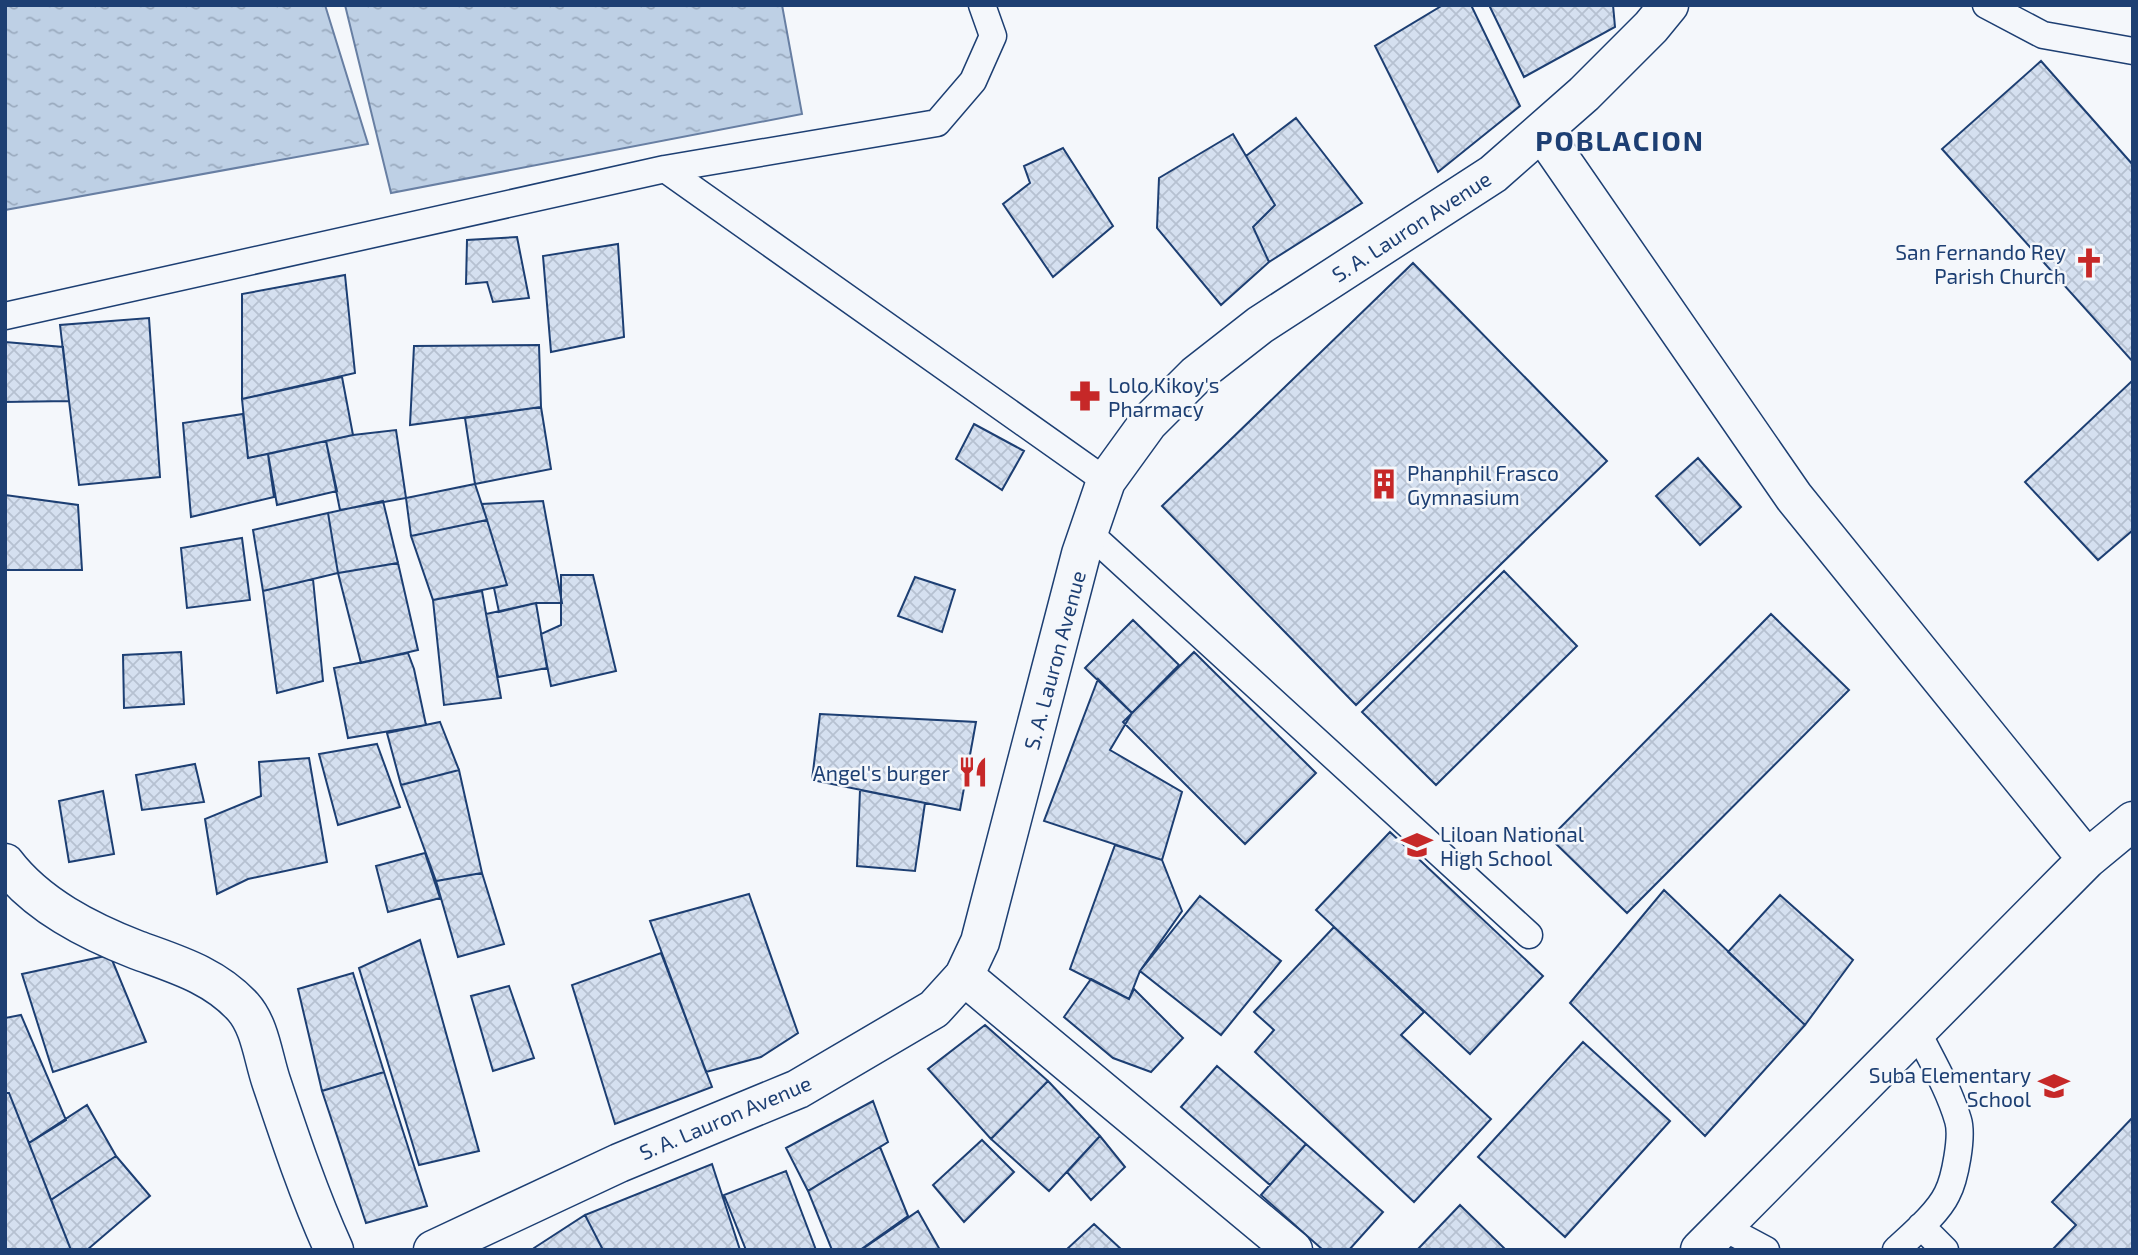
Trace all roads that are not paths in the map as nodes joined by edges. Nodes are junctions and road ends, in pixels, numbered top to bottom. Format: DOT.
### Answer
graph roads {
  1 [pos="982,5"];
  2 [pos="1669,5"];
  3 [pos="1986,5"];
  4 [pos="2133,51"];
  5 [pos="1542,131"];
  6 [pos="665,169"];
  7 [pos="5,316"];
  8 [pos="1106,481"];
  9 [pos="1088,532"];
  10 [pos="2133,821"];
  11 [pos="2087,859"];
  12 [pos="5,863"];
  13 [pos="1528,935"];
  14 [pos="964,976"];
  15 [pos="1917,1031"];
  16 [pos="1921,1226"];
  17 [pos="1711,1238"];
  18 [pos="334,1250"];
  19 [pos="433,1250"];
  20 [pos="1293,1250"];
  21 [pos="1766,1250"];
  22 [pos="1896,1250"];
  23 [pos="1945,1250"];
  1 -- 6 [label="lane"];
  2 -- 5 [label="main road, S. A. Lauron Avenue"];
  3 -- 4 [label="lane"];
  5 -- 8 [label="main road, S. A. Lauron Avenue"];
  5 -- 11 [label="main road"];
  6 -- 7 [label="lane"];
  6 -- 8 [label="lane"];
  8 -- 9 [label="main road, S. A. Lauron Avenue"];
  9 -- 13 [label="lane"];
  9 -- 14 [label="main road, S. A. Lauron Avenue"];
  10 -- 11 [label="main road"];
  11 -- 15 [label="main road"];
  12 -- 18 [label="main road"];
  14 -- 19 [label="main road, S. A. Lauron Avenue"];
  14 -- 20 [label="main road"];
  15 -- 16 [label="lane"];
  15 -- 17 [label="main road"];
  16 -- 22 [label="lane"];
  16 -- 23 [label="lane"];
  17 -- 21 [label="lane"];
}
